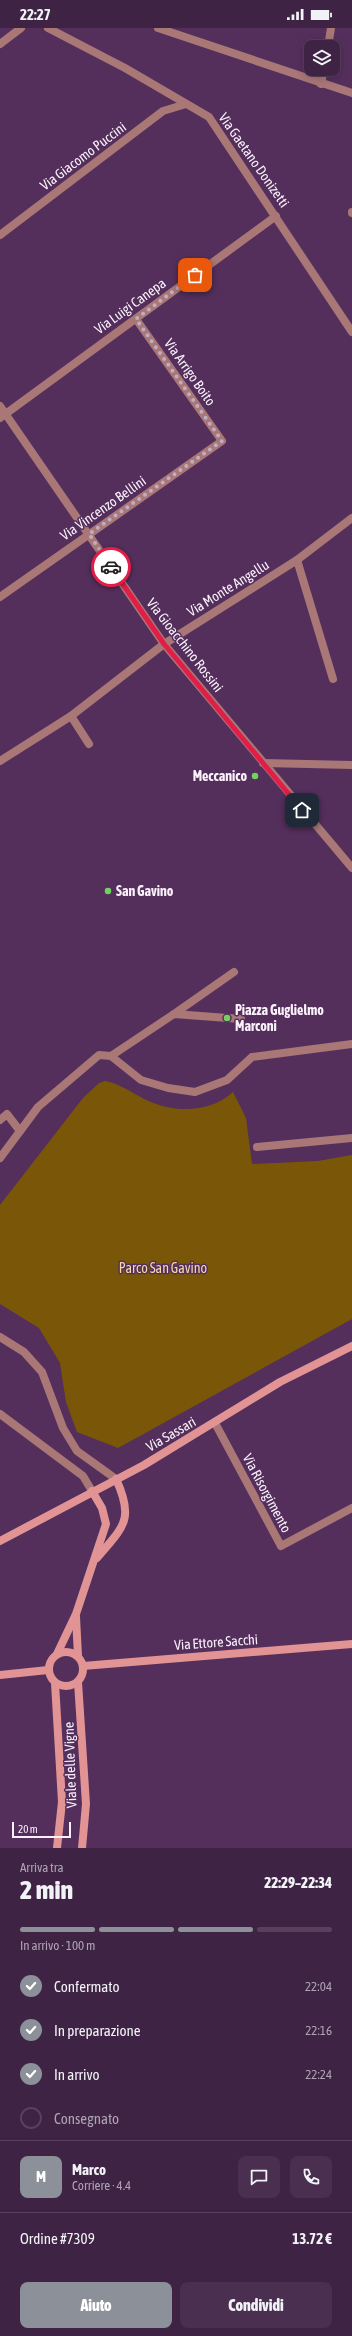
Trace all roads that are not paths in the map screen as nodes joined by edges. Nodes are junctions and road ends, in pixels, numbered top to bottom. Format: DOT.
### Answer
graph roads {
  1 [pos="21,28"];
  2 [pos="48,28"];
  3 [pos="158,28"];
  4 [pos="331,28"];
  5 [pos="329,40"];
  6 [pos="0,44"];
  7 [pos="323,76"];
  8 [pos="321,84"];
  9 [pos="352,94"];
  10 [pos="186,104"];
  11 [pos="276,216"];
  12 [pos="0,235"];
  13 [pos="136,319"];
  14 [pos="352,332"];
  15 [pos="0,406"];
  16 [pos="3,416"];
  17 [pos="222,441"];
  18 [pos="352,518"];
  19 [pos="89,534"];
  20 [pos="297,560"];
  21 [pos="0,597"];
  22 [pos="164,644"];
  23 [pos="333,679"];
  24 [pos="71,716"];
  25 [pos="89,744"];
  26 [pos="0,761"];
  27 [pos="263,763"];
  28 [pos="352,765"];
  29 [pos="352,868"];
  30 [pos="234,972"];
  31 [pos="174,1014"];
  32 [pos="241,1018"];
  33 [pos="352,1044"];
  34 [pos="111,1056"];
  35 [pos="0,1120"];
  36 [pos="20,1131"];
  37 [pos="352,1138"];
  38 [pos="257,1147"];
  39 [pos="0,1158"];
  40 [pos="0,1337"];
  41 [pos="352,1346"];
  42 [pos="0,1414"];
  43 [pos="215,1424"];
  44 [pos="116,1479"];
  45 [pos="92,1491"];
  46 [pos="352,1508"];
  47 [pos="0,1541"];
  48 [pos="94,1562"];
  49 [pos="76,1614"];
  50 [pos="352,1644"];
  51 [pos="57,1654"];
  52 [pos="78,1656"];
  53 [pos="83,1666"];
  54 [pos="48,1670"];
  55 [pos="0,1675"];
  56 [pos="78,1682"];
  57 [pos="55,1683"];
  58 [pos="57,1848"];
  59 [pos="82,1848"];
  1 -- 6 [label="street"];
  2 -- 10 [label="street, Via Gaetano Donizetti"];
  3 -- 8 [label="street"];
  4 -- 5 [label="street"];
  7 -- 8 [label="street"];
  8 -- 9 [label="street"];
  10 -- 11 [label="street, Via Gaetano Donizetti"];
  10 -- 12 [label="street, Via Giacomo Puccini"];
  11 -- 13 [label="street, Via Luigi Canepa"];
  11 -- 14 [label="street, Via Gaetano Donizetti"];
  13 -- 16 [label="street, Via Luigi Canepa"];
  13 -- 17 [label="street, Via Arrigo Boito"];
  15 -- 16 [label="street, Via Gioacchino Rossini"];
  16 -- 19 [label="street, Via Gioacchino Rossini"];
  17 -- 19 [label="street, Via Vincenzo Bellini"];
  18 -- 20 [label="street, Via Monte Angellu"];
  19 -- 21 [label="street, Via Vincenzo Bellini"];
  19 -- 22 [label="street, Via Gioacchino Rossini"];
  20 -- 22 [label="street, Via Monte Angellu"];
  20 -- 23 [label="street"];
  22 -- 24 [label="street, Via Monte Angellu"];
  22 -- 27 [label="street, Via Gioacchino Rossini"];
  24 -- 25 [label="street"];
  24 -- 26 [label="street, Via Monte Angellu"];
  27 -- 28 [label="street"];
  27 -- 29 [label="street, Via Gioacchino Rossini"];
  30 -- 31 [label="street"];
  31 -- 32 [label="street"];
  31 -- 34 [label="street"];
  33 -- 34 [label="street"];
  34 -- 36 [label="street"];
  35 -- 36 [label="street"];
  36 -- 39 [label="street"];
  37 -- 38 [label="street"];
  40 -- 44 [label="street"];
  41 -- 43 [label="street, Via Sassari"];
  42 -- 45 [label="street"];
  43 -- 44 [label="street, Via Sassari"];
  43 -- 46 [label="street, Via Risorgimento"];
  44 -- 45 [label="street, Via Sassari"];
  44 -- 48 [label="street"];
  45 -- 47 [label="street, Via Sassari"];
  45 -- 48 [label="street"];
  48 -- 49 [label="street"];
  49 -- 51 [label="street"];
  49 -- 52 [label="street"];
  50 -- 53 [label="street, Via Ettore Sacchi"];
  51 -- 52 [label="street"];
  51 -- 54 [label="street"];
  52 -- 53 [label="street"];
  53 -- 56 [label="street, Viale delle Vigne"];
  54 -- 55 [label="street"];
  54 -- 57 [label="street, Viale delle Vigne"];
  56 -- 57 [label="street"];
  56 -- 59 [label="street, Viale delle Vigne"];
  57 -- 58 [label="street, Viale delle Vigne"];
}
